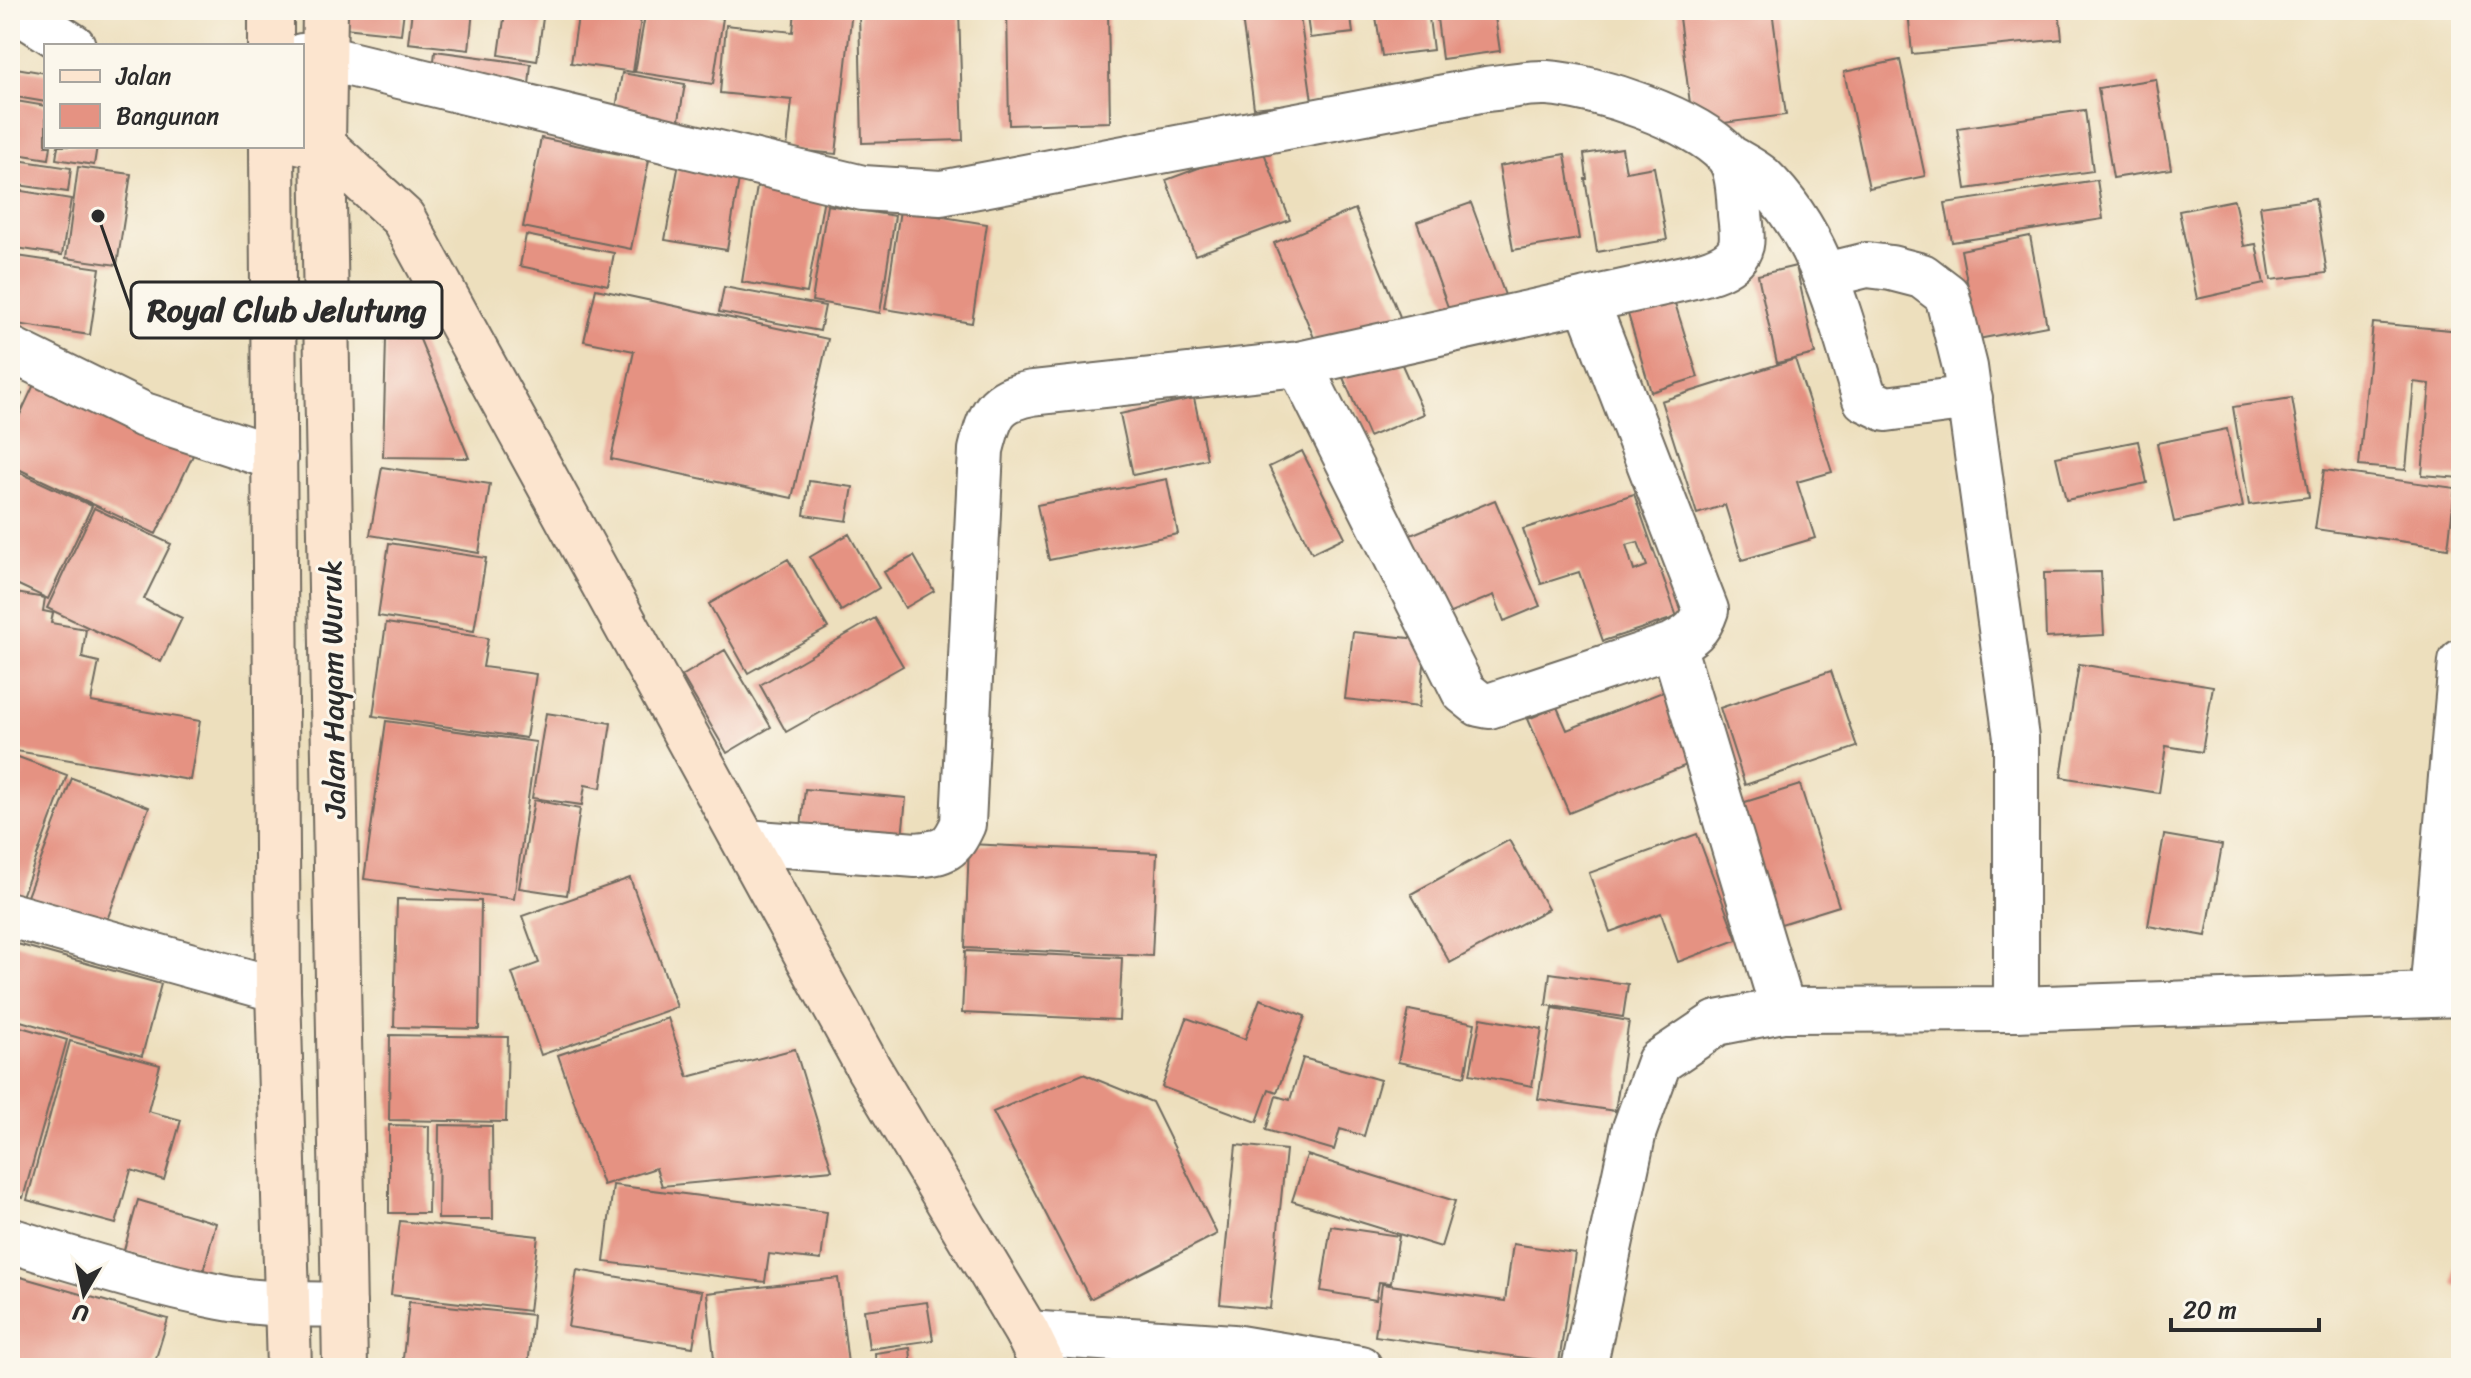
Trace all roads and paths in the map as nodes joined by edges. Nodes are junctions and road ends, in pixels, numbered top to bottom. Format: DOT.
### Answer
graph roads {
  1 [pos="17,10"];
  2 [pos="271,10"];
  3 [pos="325,10"];
  4 [pos="70,44"];
  5 [pos="271,44"];
  6 [pos="313,57"];
  7 [pos="313,144"];
  8 [pos="272,148"];
  9 [pos="1729,157"];
  10 [pos="1826,275"];
  11 [pos="1586,300"];
  12 [pos="10,349"];
  13 [pos="1299,364"];
  14 [pos="1970,398"];
  15 [pos="275,458"];
  16 [pos="1673,645"];
  17 [pos="2461,662"];
  18 [pos="746,842"];
  19 [pos="10,915"];
  20 [pos="278,990"];
  21 [pos="2446,995"];
  22 [pos="2016,1009"];
  23 [pos="1783,1010"];
  24 [pos="10,1240"];
  25 [pos="287,1304"];
  26 [pos="344,1305"];
  27 [pos="1036,1350"];
  28 [pos="289,1368"];
  29 [pos="345,1368"];
  30 [pos="1360,1368"];
  31 [pos="1584,1368"];
  1 -- 4 [label="street"];
  2 -- 5 [label="main road"];
  3 -- 6 [label="main road, Jalan Hayam Wuruk"];
  6 -- 7 [label="main road, Jalan Hayam Wuruk"];
  6 -- 9 [label="street"];
  7 -- 18 [label="main road"];
  7 -- 26 [label="main road, Jalan Hayam Wuruk"];
  8 -- 15 [label="main road, Jalan Hayam Wuruk"];
  9 -- 10 [label="street"];
  9 -- 11 [label="street"];
  10 -- 14 [label="street"];
  10 -- 14 [label="street"];
  11 -- 13 [label="street"];
  11 -- 16 [label="street"];
  12 -- 15 [label="street"];
  13 -- 16 [label="street"];
  13 -- 18 [label="street"];
  14 -- 22 [label="street"];
  15 -- 20 [label="main road, Jalan Hayam Wuruk"];
  16 -- 23 [label="street"];
  17 -- 21 [label="street"];
  18 -- 27 [label="main road"];
  19 -- 20 [label="street"];
  20 -- 25 [label="main road, Jalan Hayam Wuruk"];
  21 -- 22 [label="street"];
  22 -- 23 [label="street"];
  23 -- 31 [label="street"];
  24 -- 25 [label="street"];
  25 -- 26 [label="street"];
  25 -- 28 [label="main road, Jalan Hayam Wuruk"];
  26 -- 29 [label="main road, Jalan Hayam Wuruk"];
  27 -- 30 [label="street"];
}
